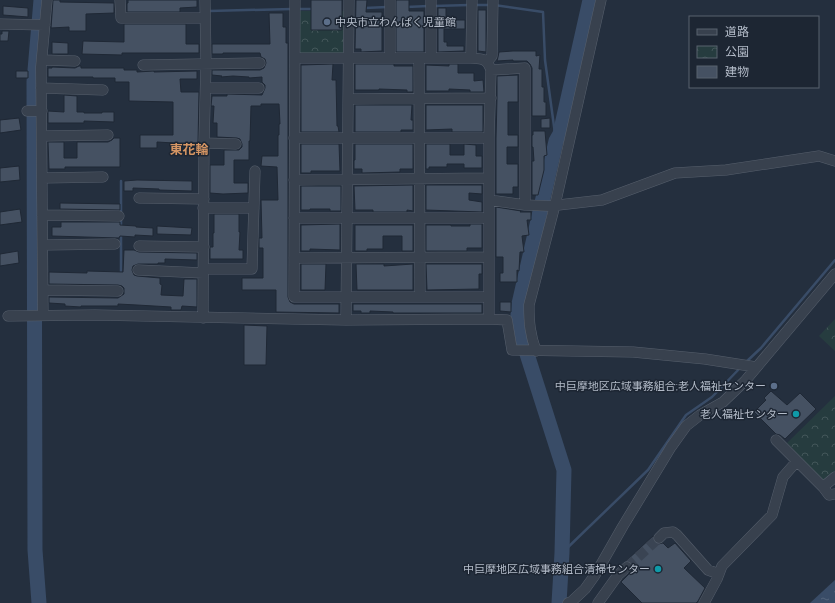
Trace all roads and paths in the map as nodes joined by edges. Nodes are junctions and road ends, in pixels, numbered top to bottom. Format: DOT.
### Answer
graph roads {
  1 [pos="47,0"];
  2 [pos="120,0"];
  3 [pos="431,0"];
  4 [pos="472,0"];
  5 [pos="601,0"];
  6 [pos="349,1"];
  7 [pos="390,5"];
  8 [pos="493,5"];
  9 [pos="295,8"];
  10 [pos="205,11"];
  11 [pos="0,24"];
  12 [pos="41,25"];
  13 [pos="295,58"];
  14 [pos="390,58"];
  15 [pos="419,58"];
  16 [pos="431,58"];
  17 [pos="471,58"];
  18 [pos="349,59"];
  19 [pos="75,61"];
  20 [pos="260,63"];
  21 [pos="206,64"];
  22 [pos="143,65"];
  23 [pos="39,66"];
  24 [pos="489,66"];
  25 [pos="41,88"];
  26 [pos="206,88"];
  27 [pos="259,88"];
  28 [pos="104,90"];
  29 [pos="419,98"];
  30 [pos="491,98"];
  31 [pos="348,99"];
  32 [pos="27,111"];
  33 [pos="41,111"];
  34 [pos="108,135"];
  35 [pos="42,136"];
  36 [pos="294,138"];
  37 [pos="348,138"];
  38 [pos="419,138"];
  39 [pos="489,138"];
  40 [pos="204,143"];
  41 [pos="236,144"];
  42 [pos="835,161"];
  43 [pos="255,171"];
  44 [pos="103,177"];
  45 [pos="42,178"];
  46 [pos="419,178"];
  47 [pos="489,178"];
  48 [pos="348,179"];
  49 [pos="294,180"];
  50 [pos="139,198"];
  51 [pos="489,200"];
  52 [pos="204,203"];
  53 [pos="525,205"];
  54 [pos="553,205"];
  55 [pos="254,208"];
  56 [pos="42,215"];
  57 [pos="119,216"];
  58 [pos="294,218"];
  59 [pos="347,218"];
  60 [pos="420,218"];
  61 [pos="489,218"];
  62 [pos="43,244"];
  63 [pos="115,244"];
  64 [pos="139,246"];
  65 [pos="204,247"];
  66 [pos="489,257"];
  67 [pos="294,258"];
  68 [pos="347,258"];
  69 [pos="420,258"];
  70 [pos="138,270"];
  71 [pos="203,271"];
  72 [pos="835,274"];
  73 [pos="43,290"];
  74 [pos="118,291"];
  75 [pos="346,297"];
  76 [pos="420,297"];
  77 [pos="489,297"];
  78 [pos="41,315"];
  79 [pos="8,316"];
  80 [pos="203,318"];
  81 [pos="489,319"];
  82 [pos="346,320"];
  83 [pos="530,351"];
  84 [pos="756,367"];
  85 [pos="776,440"];
  86 [pos="797,462"];
  87 [pos="835,477"];
  88 [pos="823,488"];
  89 [pos="835,494"];
  90 [pos="659,538"];
  91 [pos="627,567"];
  92 [pos="719,574"];
  93 [pos="568,603"];
  94 [pos="598,603"];
  95 [pos="704,603"];
  1 -- 12 [label="street"];
  2 -- 10 [label="street"];
  3 -- 16 [label="street"];
  4 -- 17 [label="street"];
  5 -- 54 [label="street"];
  6 -- 18 [label="street"];
  7 -- 14 [label="street"];
  8 -- 24 [label="street"];
  9 -- 13 [label="street"];
  10 -- 21 [label="street"];
  11 -- 12 [label="street"];
  12 -- 23 [label="street"];
  13 -- 18 [label="street"];
  13 -- 36 [label="street"];
  14 -- 15 [label="street"];
  14 -- 18 [label="street"];
  15 -- 16 [label="street"];
  15 -- 29 [label="street"];
  16 -- 17 [label="street"];
  17 -- 24 [label="street"];
  18 -- 31 [label="street"];
  19 -- 23 [label="street"];
  20 -- 21 [label="street"];
  21 -- 22 [label="street"];
  21 -- 26 [label="street"];
  23 -- 25 [label="street"];
  24 -- 30 [label="street"];
  24 -- 53 [label="street"];
  25 -- 28 [label="street"];
  25 -- 33 [label="street"];
  26 -- 27 [label="street"];
  26 -- 40 [label="street"];
  29 -- 30 [label="street"];
  29 -- 31 [label="street"];
  29 -- 38 [label="street"];
  30 -- 39 [label="street"];
  31 -- 37 [label="street"];
  32 -- 33 [label="street"];
  33 -- 35 [label="street"];
  34 -- 35 [label="street"];
  35 -- 45 [label="street"];
  36 -- 37 [label="street"];
  36 -- 49 [label="street"];
  37 -- 38 [label="street"];
  37 -- 48 [label="street"];
  38 -- 39 [label="street"];
  38 -- 46 [label="street"];
  39 -- 47 [label="street"];
  40 -- 41 [label="street"];
  40 -- 52 [label="street"];
  42 -- 54 [label="street"];
  43 -- 55 [label="street"];
  44 -- 45 [label="street"];
  45 -- 56 [label="street"];
  46 -- 47 [label="street"];
  46 -- 48 [label="street"];
  46 -- 60 [label="street"];
  47 -- 51 [label="street"];
  48 -- 49 [label="street"];
  48 -- 59 [label="street"];
  49 -- 58 [label="street"];
  50 -- 52 [label="street"];
  51 -- 53 [label="street"];
  51 -- 61 [label="street"];
  52 -- 55 [label="street"];
  52 -- 65 [label="street"];
  53 -- 54 [label="street"];
  54 -- 83 [label="street"];
  55 -- 71 [label="street"];
  56 -- 57 [label="street"];
  56 -- 62 [label="street"];
  58 -- 59 [label="street"];
  58 -- 67 [label="street"];
  59 -- 60 [label="street"];
  59 -- 68 [label="street"];
  60 -- 61 [label="street"];
  60 -- 69 [label="street"];
  61 -- 66 [label="street"];
  62 -- 63 [label="street"];
  62 -- 73 [label="street"];
  64 -- 65 [label="street"];
  65 -- 71 [label="street"];
  66 -- 69 [label="street"];
  66 -- 77 [label="street"];
  67 -- 68 [label="street"];
  67 -- 75 [label="street"];
  68 -- 69 [label="street"];
  68 -- 75 [label="street"];
  69 -- 76 [label="street"];
  70 -- 71 [label="street"];
  71 -- 80 [label="street"];
  72 -- 84 [label="street"];
  73 -- 74 [label="street"];
  73 -- 78 [label="street"];
  75 -- 76 [label="street"];
  75 -- 82 [label="street"];
  76 -- 77 [label="street"];
  77 -- 81 [label="street"];
  78 -- 79 [label="street"];
  78 -- 80 [label="street"];
  80 -- 82 [label="street"];
  81 -- 82 [label="street"];
  81 -- 83 [label="street"];
  83 -- 84 [label="street"];
  84 -- 93 [label="street"];
  85 -- 86 [label="street"];
  86 -- 88 [label="street"];
  86 -- 92 [label="street"];
  87 -- 88 [label="street"];
  88 -- 89 [label="street"];
  90 -- 92 [label="street"];
  91 -- 94 [label="street"];
  92 -- 95 [label="street"];
}
